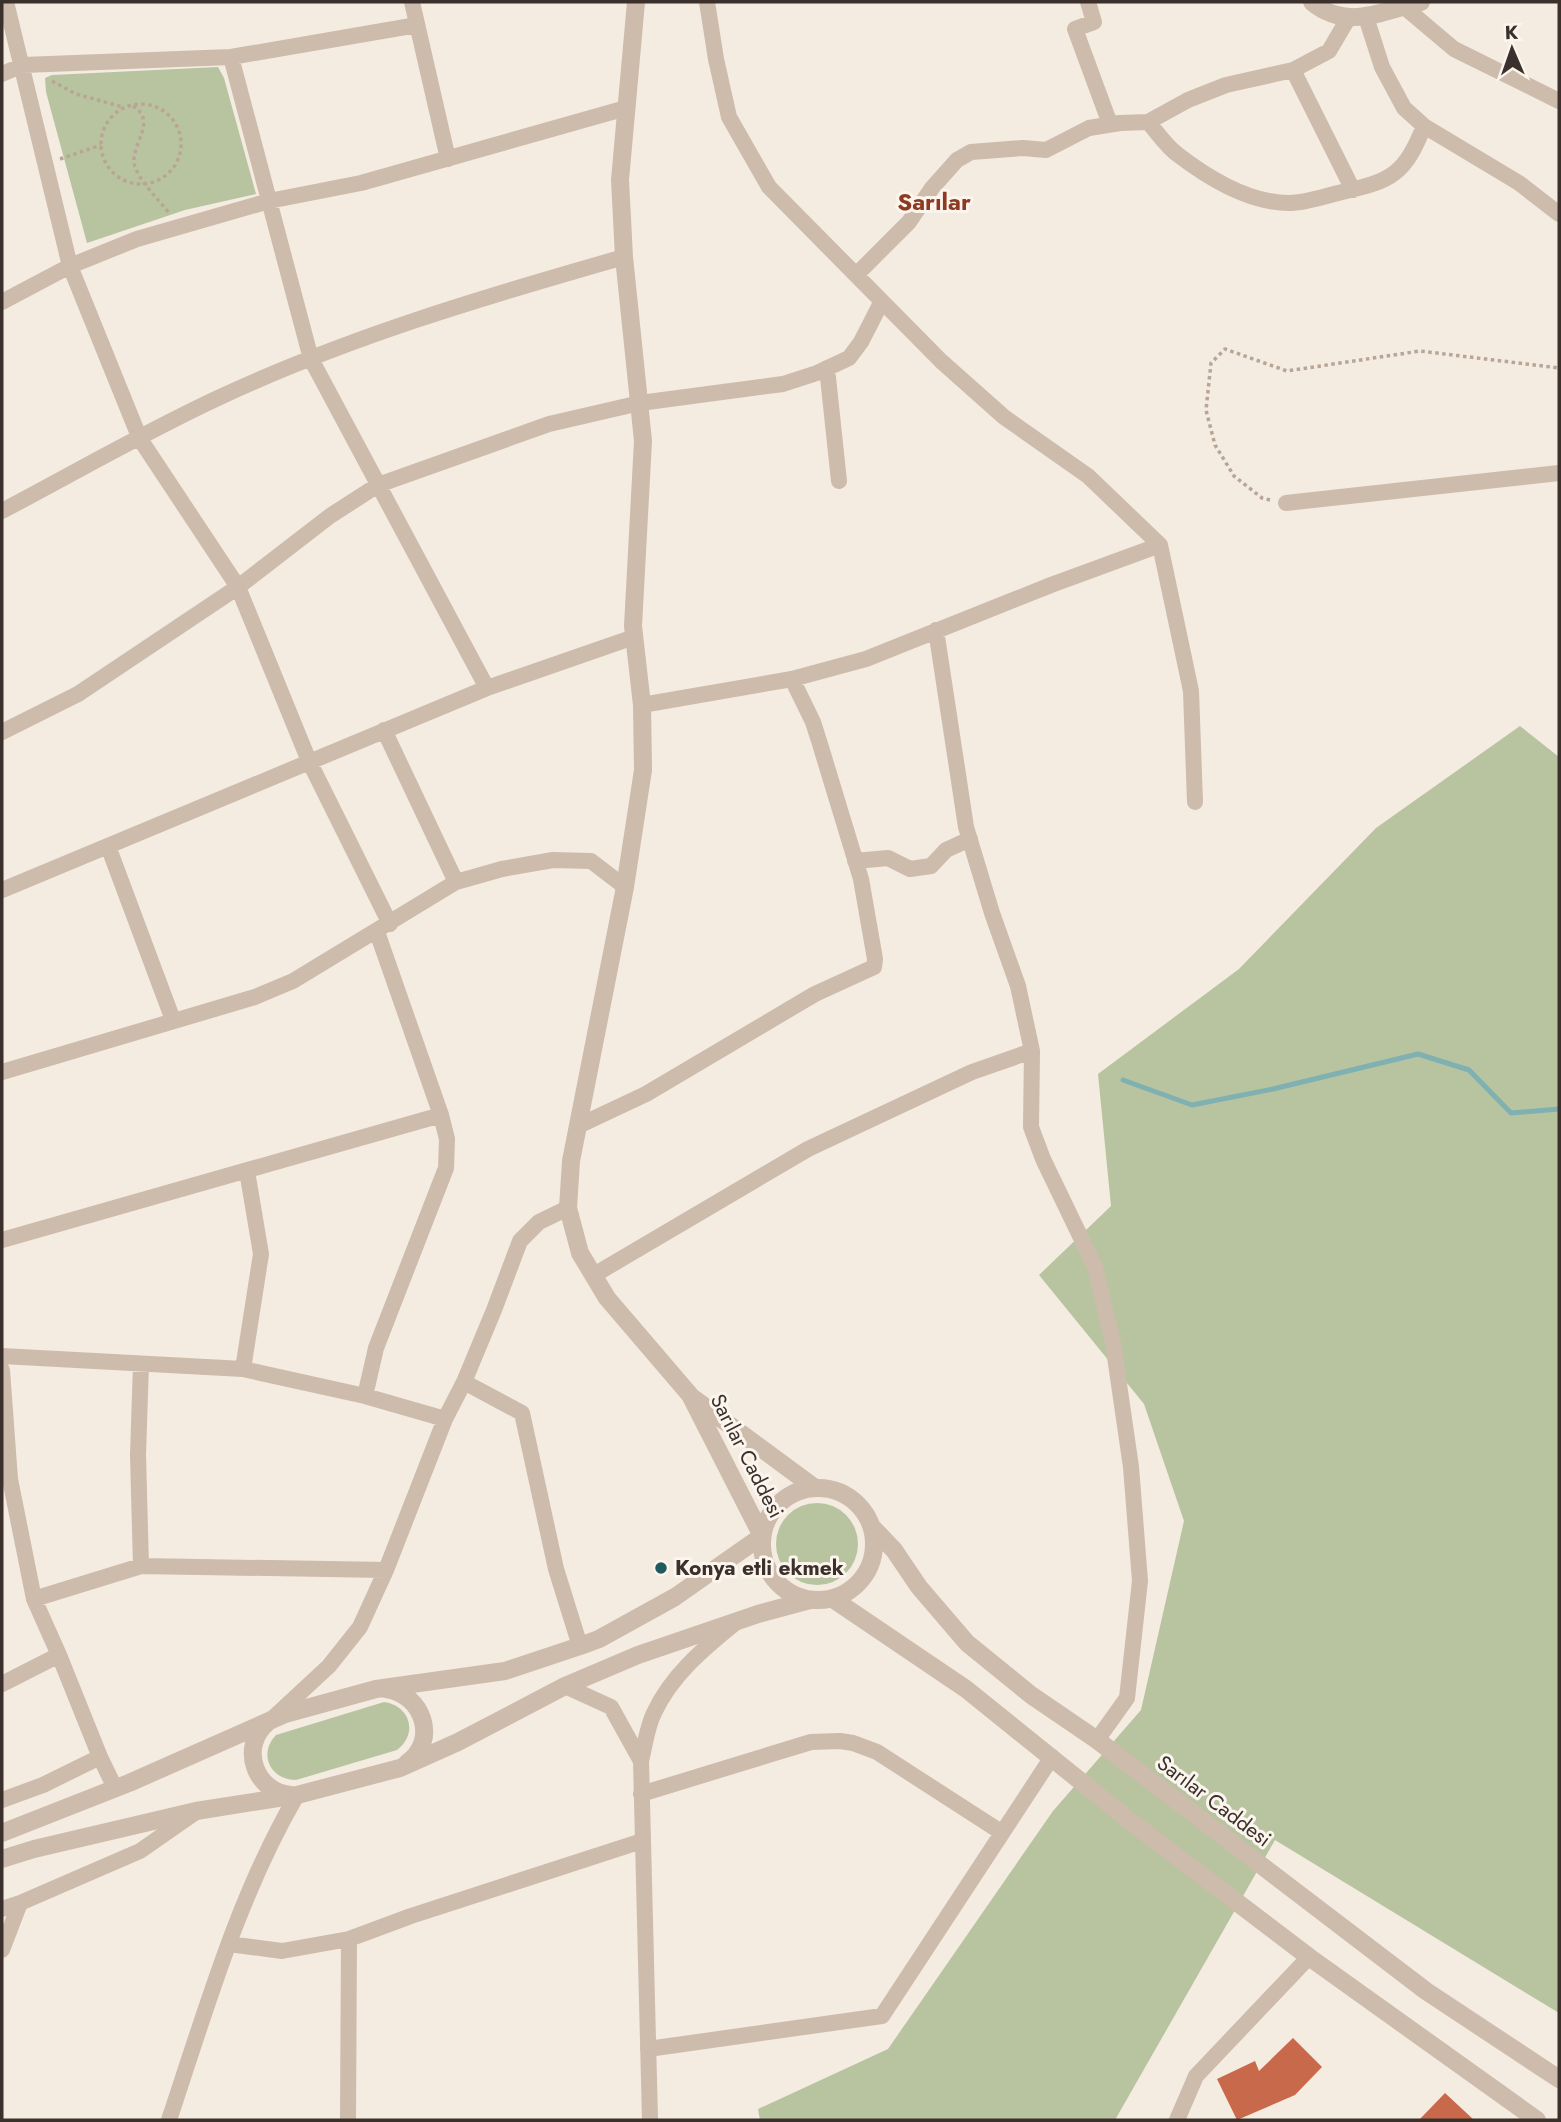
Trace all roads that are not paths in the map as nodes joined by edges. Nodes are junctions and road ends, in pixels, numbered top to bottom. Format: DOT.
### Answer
graph roads {
  1 [pos="6,2"];
  2 [pos="412,2"];
  3 [pos="636,2"];
  4 [pos="707,2"];
  5 [pos="1088,2"];
  6 [pos="1312,2"];
  7 [pos="1421,2"];
  8 [pos="1402,4"];
  9 [pos="1357,17"];
  10 [pos="417,25"];
  11 [pos="231,57"];
  12 [pos="23,65"];
  13 [pos="1293,70"];
  14 [pos="2,74"];
  15 [pos="1559,101"];
  16 [pos="626,108"];
  17 [pos="1148,122"];
  18 [pos="1110,124"];
  19 [pos="1424,126"];
  20 [pos="448,159"];
  21 [pos="1353,190"];
  22 [pos="269,201"];
  23 [pos="1559,214"];
  24 [pos="624,257"];
  25 [pos="70,266"];
  26 [pos="856,275"];
  27 [pos="882,301"];
  28 [pos="2,302"];
  29 [pos="311,359"];
  30 [pos="827,368"];
  31 [pos="640,404"];
  32 [pos="140,439"];
  33 [pos="1559,473"];
  34 [pos="839,481"];
  35 [pos="378,485"];
  36 [pos="1286,503"];
  37 [pos="2,511"];
  38 [pos="1160,545"];
  39 [pos="238,587"];
  40 [pos="936,631"];
  41 [pos="634,637"];
  42 [pos="792,679"];
  43 [pos="487,688"];
  44 [pos="642,705"];
  45 [pos="384,730"];
  46 [pos="2,732"];
  47 [pos="309,761"];
  48 [pos="1195,802"];
  49 [pos="970,839"];
  50 [pos="108,846"];
  51 [pos="855,862"];
  52 [pos="456,882"];
  53 [pos="625,887"];
  54 [pos="2,890"];
  55 [pos="383,928"];
  56 [pos="173,1020"];
  57 [pos="1032,1051"];
  58 [pos="2,1072"];
  59 [pos="441,1115"];
  60 [pos="578,1126"];
  61 [pos="247,1171"];
  62 [pos="568,1208"];
  63 [pos="2,1240"];
  64 [pos="594,1275"];
  65 [pos="2,1356"];
  66 [pos="141,1364"];
  67 [pos="243,1369"];
  68 [pos="2,1370"];
  69 [pos="464,1382"];
  70 [pos="690,1395"];
  71 [pos="365,1396"];
  72 [pos="445,1419"];
  73 [pos="6,1480"];
  74 [pos="815,1488"];
  75 [pos="872,1527"];
  76 [pos="762,1536"];
  77 [pos="141,1566"];
  78 [pos="386,1570"];
  79 [pos="34,1599"];
  80 [pos="834,1599"];
  81 [pos="810,1600"];
  82 [pos="734,1624"];
  83 [pos="580,1646"];
  84 [pos="59,1655"];
  85 [pos="2,1684"];
  86 [pos="565,1686"];
  87 [pos="376,1689"];
  88 [pos="272,1719"];
  89 [pos="1097,1740"];
  90 [pos="100,1757"];
  91 [pos="1052,1757"];
  92 [pos="641,1761"];
  93 [pos="400,1768"];
  94 [pos="260,1779"];
  95 [pos="115,1788"];
  96 [pos="641,1794"];
  97 [pos="297,1796"];
  98 [pos="2,1800"];
  99 [pos="270,1800"];
  100 [pos="196,1811"];
  101 [pos="1001,1832"];
  102 [pos="2,1833"];
  103 [pos="272,1839"];
  104 [pos="642,1841"];
  105 [pos="2,1858"];
  106 [pos="20,1903"];
  107 [pos="2,1909"];
  108 [pos="349,1939"];
  109 [pos="229,1944"];
  110 [pos="2,1950"];
  111 [pos="1310,1957"];
  112 [pos="648,2049"];
  113 [pos="1559,2079"];
  114 [pos="1181,2118"];
  115 [pos="169,2120"];
  116 [pos="348,2120"];
  117 [pos="650,2120"];
  118 [pos="1537,2120"];
  1 -- 12 [label="street"];
  2 -- 10 [label="street"];
  3 -- 16 [label="street, Sarılar Caddesi"];
  4 -- 26 [label="street"];
  5 -- 18 [label="street"];
  6 -- 9 [label="street"];
  7 -- 8 [label="street"];
  8 -- 9 [label="street"];
  8 -- 15 [label="street"];
  9 -- 13 [label="street"];
  9 -- 19 [label="street"];
  10 -- 11 [label="street"];
  10 -- 20 [label="street"];
  11 -- 12 [label="street"];
  11 -- 22 [label="street"];
  12 -- 14 [label="street"];
  12 -- 25 [label="street"];
  13 -- 17 [label="street"];
  13 -- 21 [label="street"];
  16 -- 20 [label="street"];
  16 -- 24 [label="street, Sarılar Caddesi"];
  17 -- 18 [label="street"];
  17 -- 21 [label="street"];
  18 -- 26 [label="street"];
  19 -- 21 [label="street"];
  19 -- 23 [label="street"];
  20 -- 22 [label="street"];
  22 -- 25 [label="street"];
  22 -- 29 [label="street"];
  24 -- 29 [label="street"];
  24 -- 31 [label="street, Sarılar Caddesi"];
  25 -- 28 [label="street"];
  25 -- 32 [label="street"];
  26 -- 27 [label="street"];
  27 -- 30 [label="street"];
  27 -- 38 [label="street"];
  29 -- 32 [label="street"];
  29 -- 35 [label="street"];
  30 -- 31 [label="street"];
  30 -- 34 [label="street"];
  31 -- 35 [label="street"];
  31 -- 41 [label="street, Sarılar Caddesi"];
  32 -- 37 [label="street"];
  32 -- 39 [label="street"];
  33 -- 36 [label="street"];
  35 -- 39 [label="street"];
  35 -- 43 [label="street"];
  38 -- 40 [label="street"];
  38 -- 48 [label="street"];
  39 -- 46 [label="street"];
  39 -- 47 [label="street"];
  40 -- 42 [label="street"];
  40 -- 49 [label="street"];
  41 -- 43 [label="street"];
  41 -- 44 [label="street, Sarılar Caddesi"];
  42 -- 44 [label="street"];
  42 -- 51 [label="street"];
  43 -- 45 [label="street"];
  44 -- 53 [label="street, Sarılar Caddesi"];
  45 -- 47 [label="street"];
  45 -- 52 [label="street"];
  47 -- 50 [label="street"];
  47 -- 55 [label="street"];
  49 -- 51 [label="street"];
  49 -- 57 [label="street"];
  50 -- 54 [label="street"];
  50 -- 56 [label="street"];
  51 -- 60 [label="street"];
  52 -- 53 [label="street"];
  52 -- 55 [label="street"];
  53 -- 60 [label="street, Sarılar Caddesi"];
  55 -- 56 [label="street"];
  55 -- 59 [label="street"];
  56 -- 58 [label="street"];
  57 -- 64 [label="street"];
  57 -- 89 [label="street"];
  59 -- 61 [label="street"];
  59 -- 71 [label="street"];
  60 -- 62 [label="street, Sarılar Caddesi"];
  61 -- 63 [label="street"];
  61 -- 67 [label="street"];
  62 -- 64 [label="street, Sarılar Caddesi"];
  62 -- 69 [label="street"];
  64 -- 70 [label="street, Sarılar Caddesi"];
  65 -- 66 [label="street"];
  66 -- 67 [label="street"];
  66 -- 77 [label="street"];
  67 -- 71 [label="street"];
  68 -- 73 [label="street"];
  69 -- 72 [label="street"];
  69 -- 83 [label="street"];
  70 -- 74 [label="street, Sarılar Caddesi"];
  70 -- 76 [label="street, Sarılar Caddesi"];
  71 -- 72 [label="street"];
  72 -- 78 [label="street"];
  73 -- 79 [label="street"];
  74 -- 75 [label="street, Sarılar Caddesi"];
  74 -- 76 [label="street, Sarılar Caddesi"];
  75 -- 80 [label="street"];
  75 -- 89 [label="street, Sarılar Caddesi"];
  76 -- 81 [label="street, Sarılar Caddesi"];
  76 -- 83 [label="street"];
  77 -- 78 [label="street"];
  77 -- 79 [label="street"];
  78 -- 88 [label="street"];
  79 -- 84 [label="street"];
  80 -- 81 [label="street, Sarılar Caddesi"];
  80 -- 91 [label="street"];
  81 -- 82 [label="street"];
  82 -- 86 [label="street"];
  82 -- 92 [label="street"];
  83 -- 87 [label="street"];
  84 -- 85 [label="street"];
  84 -- 90 [label="street"];
  86 -- 92 [label="street"];
  86 -- 93 [label="street"];
  87 -- 88 [label="street"];
  87 -- 93 [label="street"];
  88 -- 94 [label="street"];
  88 -- 95 [label="street"];
  89 -- 113 [label="street, Sarılar Caddesi"];
  90 -- 95 [label="street"];
  90 -- 98 [label="street"];
  91 -- 101 [label="street"];
  91 -- 111 [label="street"];
  92 -- 96 [label="street"];
  93 -- 97 [label="street"];
  94 -- 97 [label="street"];
  94 -- 99 [label="street"];
  95 -- 102 [label="street"];
  96 -- 101 [label="street"];
  96 -- 104 [label="street"];
  97 -- 99 [label="street"];
  97 -- 103 [label="street"];
  99 -- 100 [label="street"];
  99 -- 103 [label="street"];
  100 -- 105 [label="street"];
  100 -- 106 [label="street"];
  101 -- 112 [label="street"];
  103 -- 109 [label="street"];
  104 -- 108 [label="street"];
  104 -- 112 [label="street"];
  106 -- 107 [label="street"];
  106 -- 110 [label="street"];
  108 -- 109 [label="street"];
  108 -- 116 [label="street"];
  109 -- 115 [label="street"];
  111 -- 114 [label="street"];
  111 -- 118 [label="street"];
  112 -- 117 [label="street"];
}
